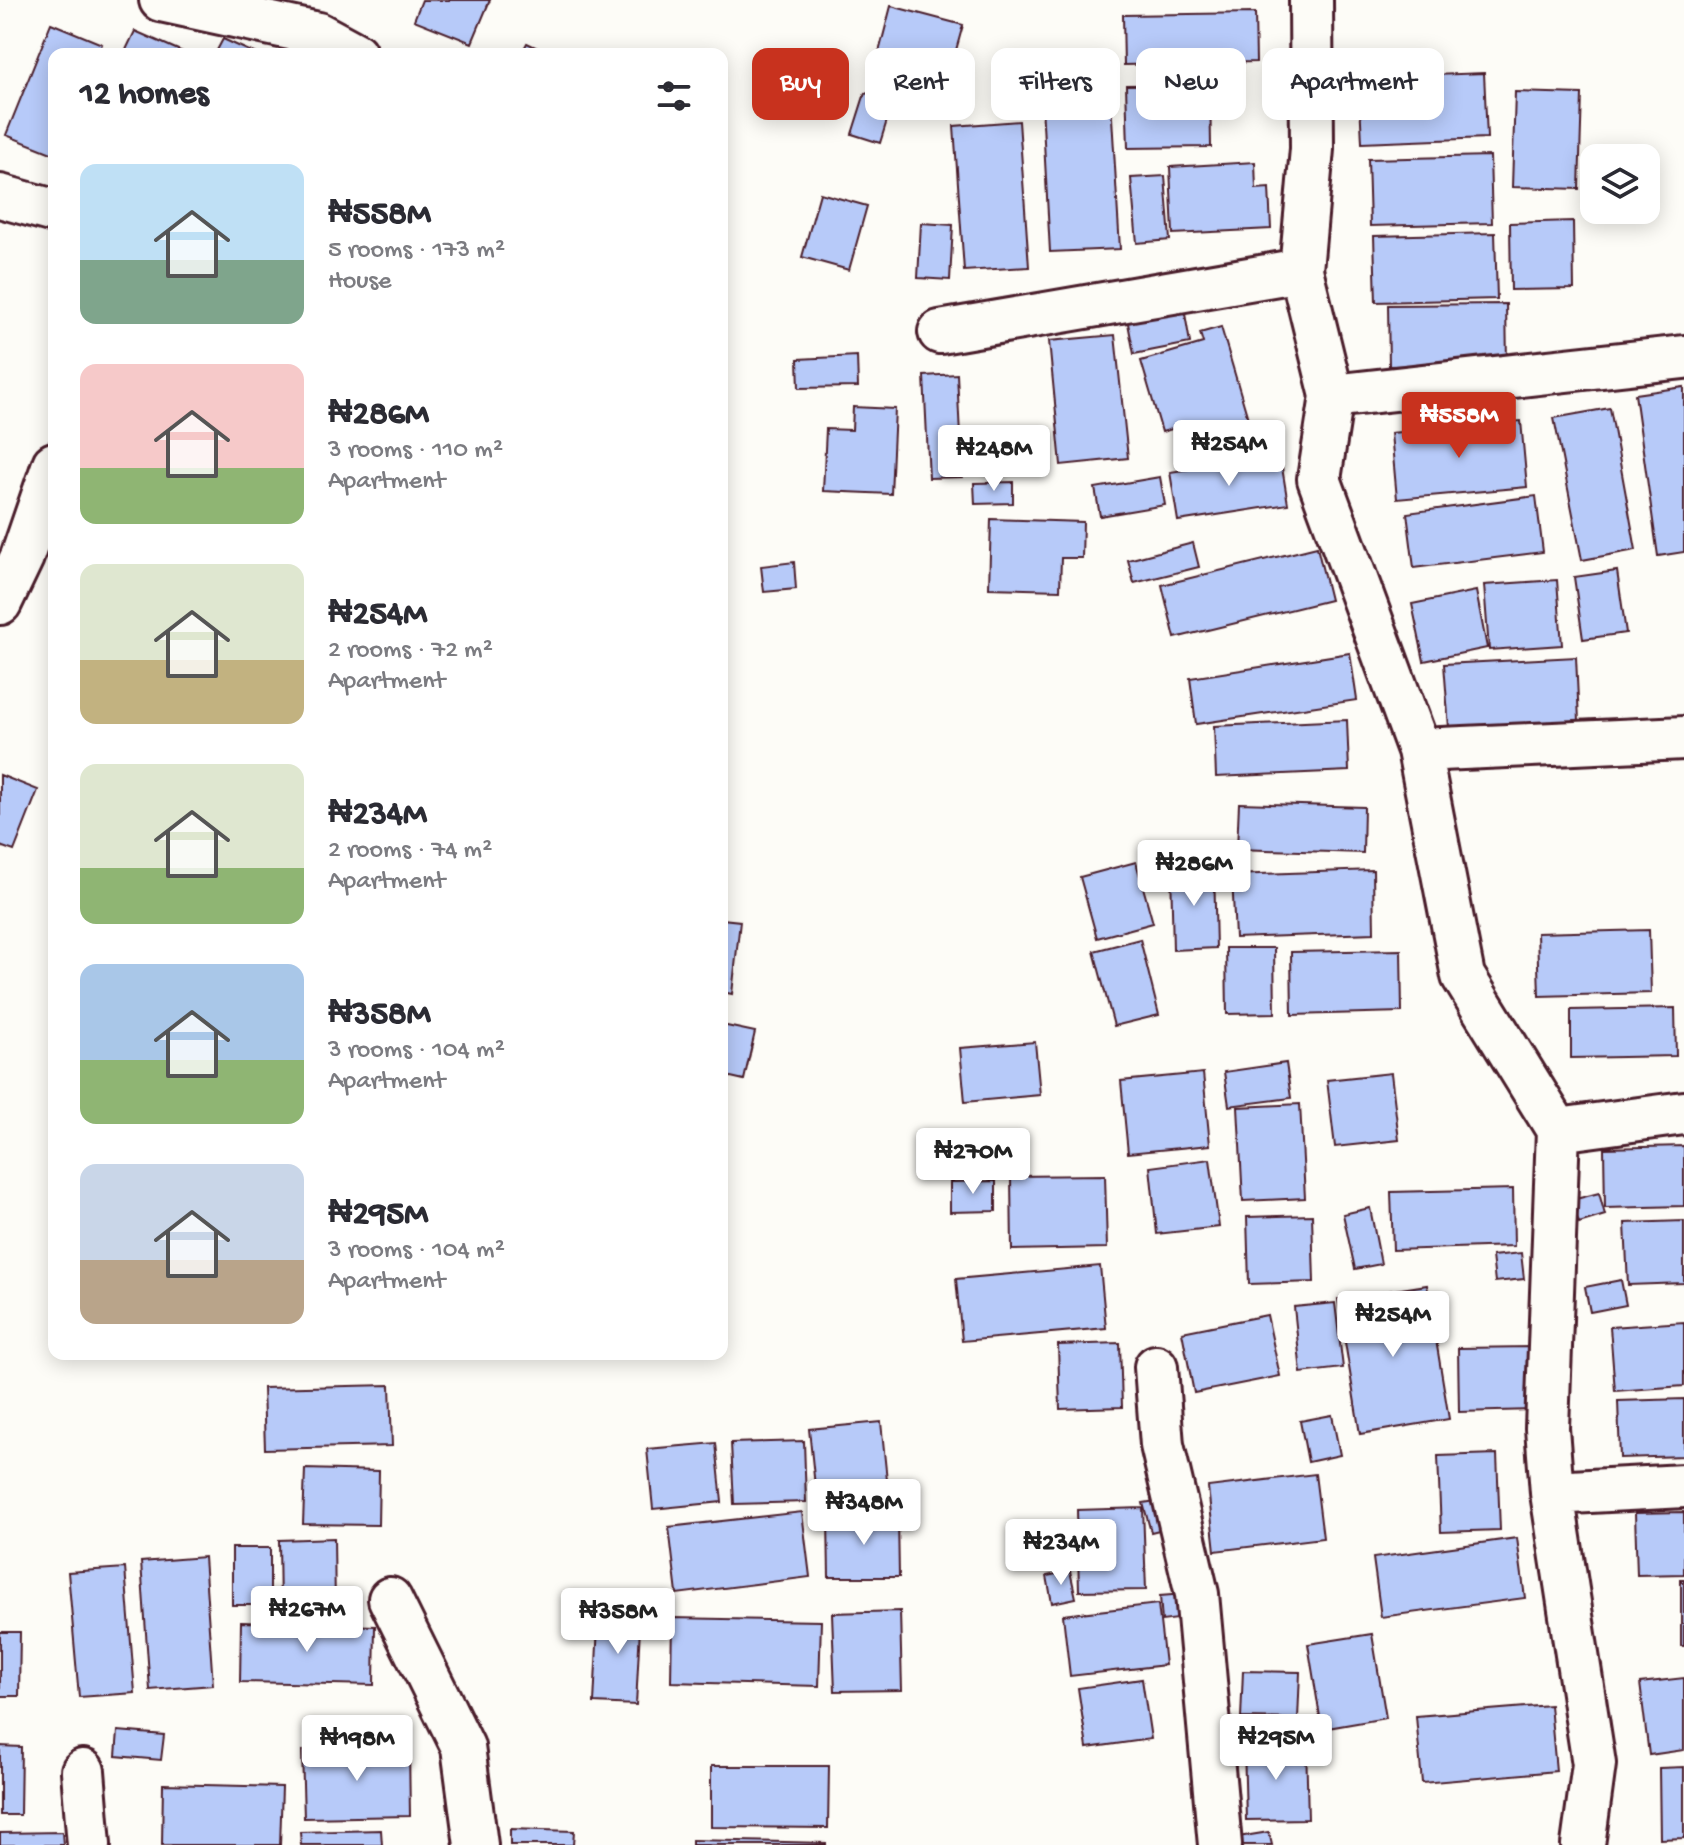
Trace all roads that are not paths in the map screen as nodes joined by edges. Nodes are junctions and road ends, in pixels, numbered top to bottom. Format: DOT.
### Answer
graph roads {
  1 [pos="161,0"];
  2 [pos="1311,0"];
  3 [pos="344,48"];
  4 [pos="0,196"];
  5 [pos="48,209"];
  6 [pos="1301,270"];
  7 [pos="940,332"];
  8 [pos="1684,357"];
  9 [pos="1332,396"];
  10 [pos="48,481"];
  11 [pos="0,603"];
  12 [pos="1684,738"];
  13 [pos="1419,750"];
  14 [pos="1684,1113"];
  15 [pos="1558,1130"];
  16 [pos="1156,1367"];
  17 [pos="1684,1486"];
  18 [pos="1552,1493"];
  19 [pos="390,1599"];
  20 [pos="83,1771"];
  21 [pos="89,1845"];
  22 [pos="476,1845"];
  23 [pos="1220,1845"];
  24 [pos="1583,1845"];
  1 -- 3 [label="street"];
  2 -- 6 [label="street"];
  4 -- 5 [label="street"];
  6 -- 7 [label="street"];
  6 -- 9 [label="street"];
  8 -- 9 [label="street"];
  9 -- 13 [label="street"];
  10 -- 11 [label="street"];
  12 -- 13 [label="street"];
  13 -- 15 [label="street"];
  14 -- 15 [label="street"];
  15 -- 18 [label="street"];
  16 -- 23 [label="street"];
  17 -- 18 [label="street"];
  18 -- 24 [label="street"];
  19 -- 22 [label="street"];
  20 -- 21 [label="street"];
}
